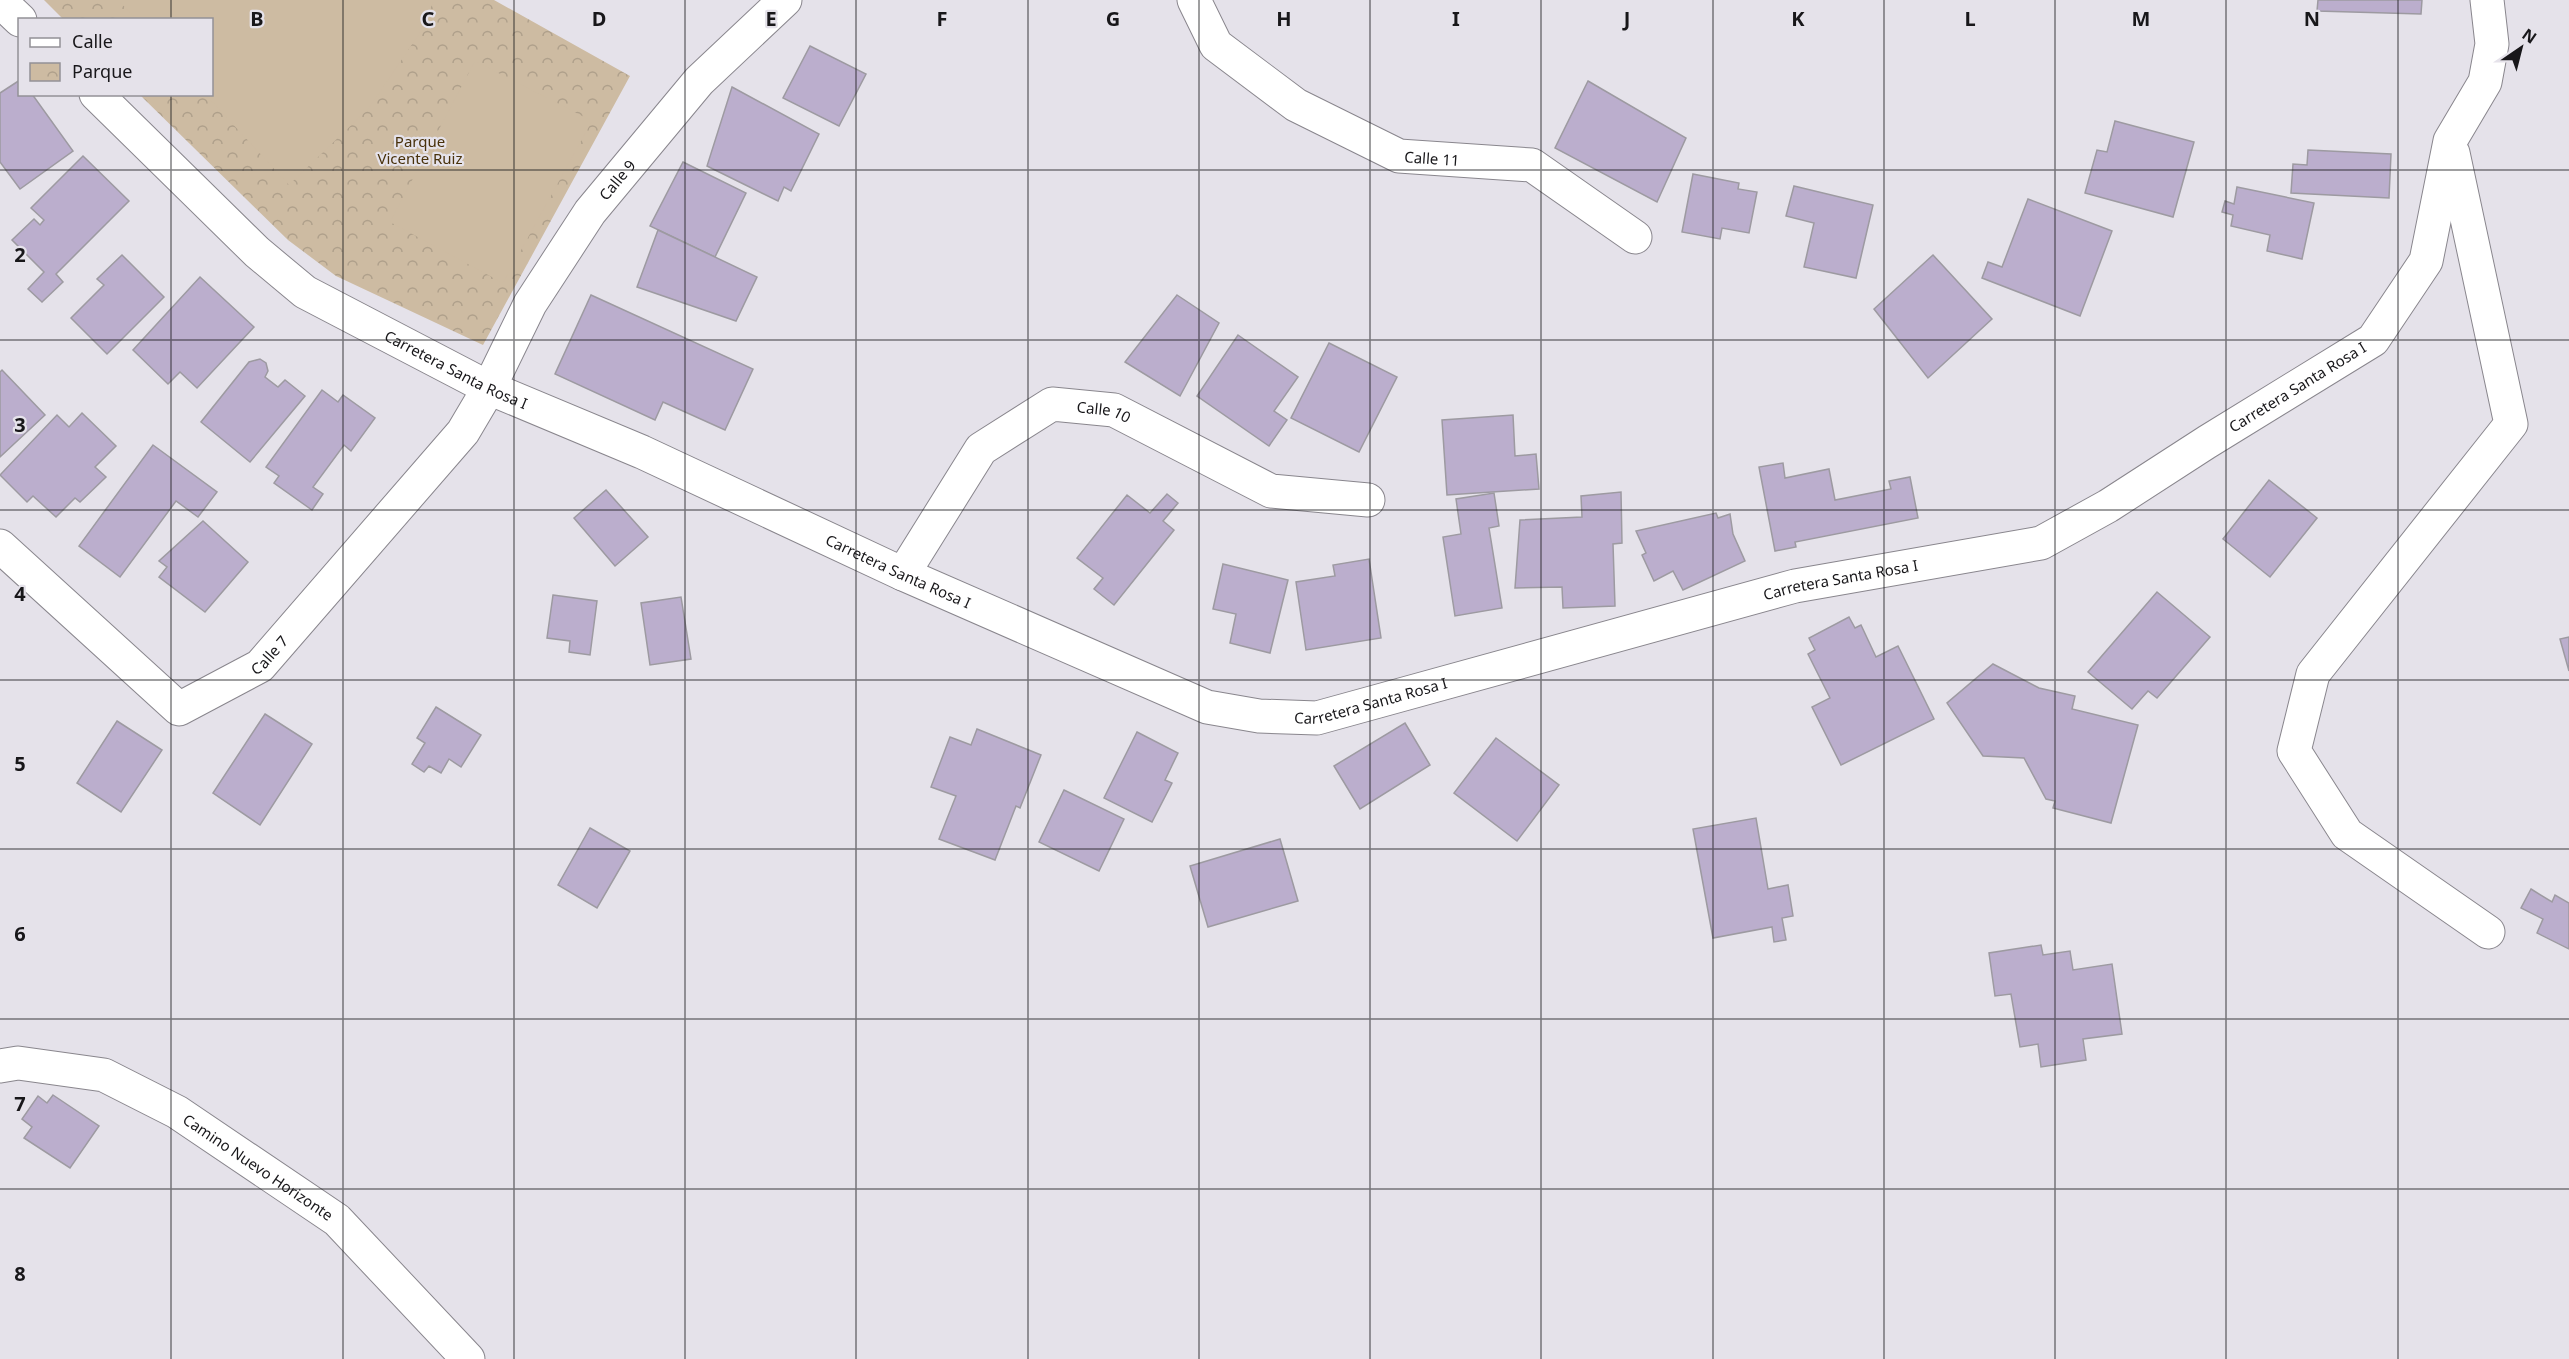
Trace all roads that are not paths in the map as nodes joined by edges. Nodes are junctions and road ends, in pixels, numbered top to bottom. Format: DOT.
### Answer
graph roads {
  1 [pos="785,0"];
  2 [pos="1194,0"];
  3 [pos="2487,0"];
  4 [pos="0,1"];
  5 [pos="18,18"];
  6 [pos="98,96"];
  7 [pos="2450,141"];
  8 [pos="1635,237"];
  9 [pos="489,388"];
  10 [pos="1368,500"];
  11 [pos="0,546"];
  12 [pos="903,574"];
  13 [pos="2488,932"];
  14 [pos="0,1066"];
  15 [pos="468,1359"];
  1 -- 9 [label="street, Calle 9"];
  2 -- 8 [label="street, Calle 11"];
  3 -- 7 [label="street, Carretera Santa Rosa I"];
  4 -- 5 [label="street"];
  6 -- 9 [label="street, Carretera Santa Rosa I"];
  7 -- 12 [label="street, Carretera Santa Rosa I"];
  7 -- 13 [label="street"];
  9 -- 11 [label="street, Calle 7"];
  9 -- 12 [label="street, Carretera Santa Rosa I"];
  10 -- 12 [label="street, Calle 10"];
  14 -- 15 [label="street, Camino Nuevo Horizonte"];
}
